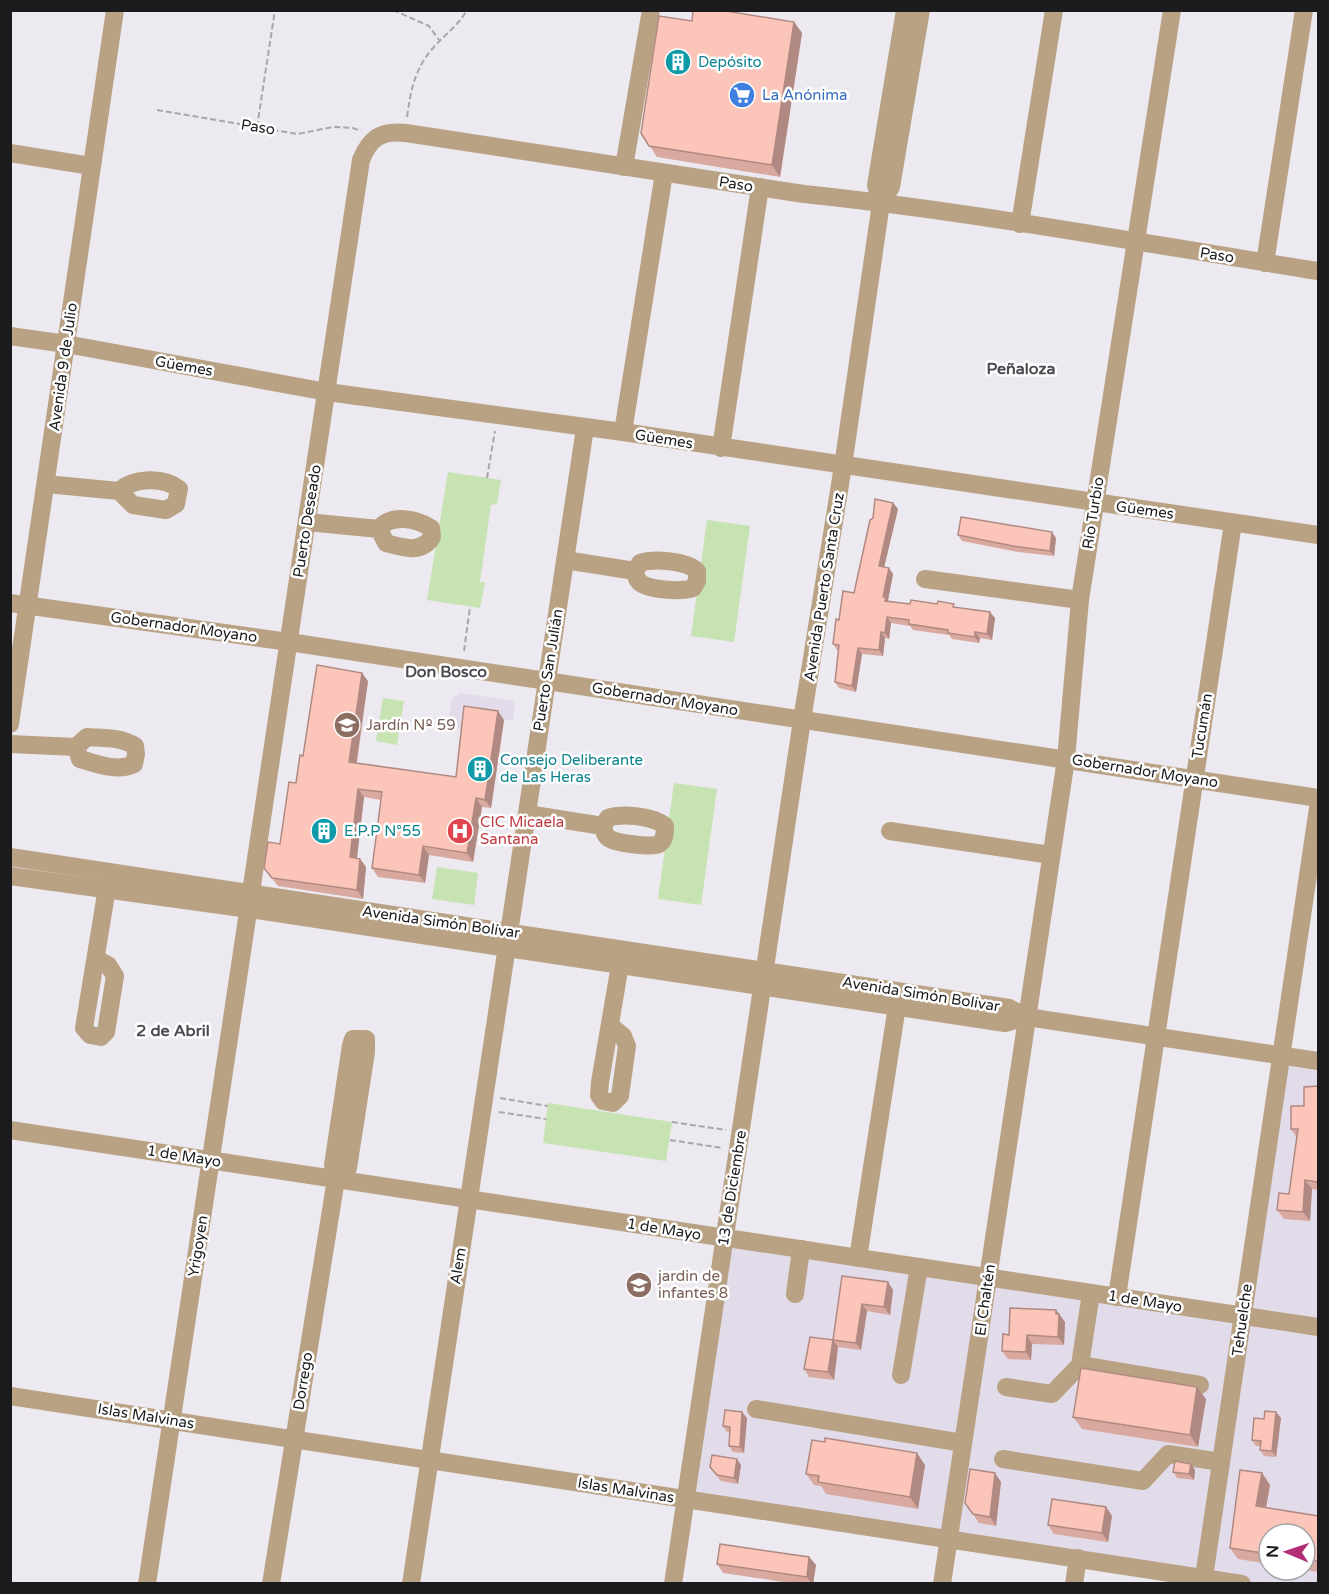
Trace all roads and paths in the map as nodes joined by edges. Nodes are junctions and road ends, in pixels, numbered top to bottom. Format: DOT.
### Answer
graph roads {
  1 [pos="115,10"];
  2 [pos="275,10"];
  3 [pos="393,10"];
  4 [pos="467,10"];
  5 [pos="651,10"];
  6 [pos="905,10"];
  7 [pos="921,10"];
  8 [pos="1054,10"];
  9 [pos="1172,10"];
  10 [pos="1304,10"];
  11 [pos="440,41"];
  12 [pos="157,110"];
  13 [pos="257,127"];
  14 [pos="406,133"];
  15 [pos="376,137"];
  16 [pos="10,153"];
  17 [pos="91,166"];
  18 [pos="624,167"];
  19 [pos="664,172"];
  20 [pos="760,187"];
  21 [pos="881,203"];
  22 [pos="1020,224"];
  23 [pos="1135,243"];
  24 [pos="1265,263"];
  25 [pos="1318,271"];
  26 [pos="10,336"];
  27 [pos="66,344"];
  28 [pos="327,392"];
  29 [pos="498,416"];
  30 [pos="585,428"];
  31 [pos="623,432"];
  32 [pos="721,448"];
  33 [pos="843,466"];
  34 [pos="487,478"];
  35 [pos="46,484"];
  36 [pos="119,491"];
  37 [pos="1095,503"];
  38 [pos="307,522"];
  39 [pos="1233,523"];
  40 [pos="380,530"];
  41 [pos="1318,535"];
  42 [pos="565,560"];
  43 [pos="635,571"];
  44 [pos="925,579"];
  45 [pos="1080,600"];
  46 [pos="20,604"];
  47 [pos="470,607"];
  48 [pos="289,642"];
  49 [pos="461,668"];
  50 [pos="546,681"];
  51 [pos="802,720"];
  52 [pos="10,724"];
  53 [pos="10,744"];
  54 [pos="76,747"];
  55 [pos="1066,759"];
  56 [pos="1194,779"];
  57 [pos="1318,798"];
  58 [pos="1318,808"];
  59 [pos="527,814"];
  60 [pos="603,826"];
  61 [pos="891,831"];
  62 [pos="1051,855"];
  63 [pos="10,857"];
  64 [pos="10,876"];
  65 [pos="107,888"];
  66 [pos="250,901"];
  67 [pos="508,940"];
  68 [pos="96,959"];
  69 [pos="620,965"];
  70 [pos="764,978"];
  71 [pos="897,1006"];
  72 [pos="1027,1017"];
  73 [pos="610,1025"];
  74 [pos="1155,1036"];
  75 [pos="1281,1056"];
  76 [pos="1318,1061"];
  77 [pos="483,1103"];
  78 [pos="548,1106"];
  79 [pos="546,1119"];
  80 [pos="672,1122"];
  81 [pos="10,1130"];
  82 [pos="670,1140"];
  83 [pos="739,1141"];
  84 [pos="211,1160"];
  85 [pos="336,1179"];
  86 [pos="468,1199"];
  87 [pos="724,1238"];
  88 [pos="801,1249"];
  89 [pos="858,1258"];
  90 [pos="919,1267"];
  91 [pos="988,1277"];
  92 [pos="1091,1293"];
  93 [pos="795,1294"];
  94 [pos="1118,1297"];
  95 [pos="1243,1316"];
  96 [pos="1318,1327"];
  97 [pos="1080,1365"];
  98 [pos="901,1374"];
  99 [pos="1200,1385"];
  100 [pos="1006,1387"];
  101 [pos="10,1396"];
  102 [pos="756,1409"];
  103 [pos="172,1420"];
  104 [pos="293,1439"];
  105 [pos="963,1443"];
  106 [pos="1003,1459"];
  107 [pos="429,1460"];
  108 [pos="1221,1462"];
  109 [pos="685,1499"];
  110 [pos="949,1539"];
  111 [pos="1078,1558"];
  112 [pos="1203,1581"];
  113 [pos="147,1584"];
  114 [pos="271,1584"];
  115 [pos="411,1584"];
  116 [pos="673,1584"];
  117 [pos="942,1584"];
  118 [pos="1074,1584"];
  119 [pos="1242,1584"];
  1 -- 17 [label="street, Avenida 9 de Julio"];
  2 -- 13 [label="path"];
  3 -- 11 [label="path"];
  4 -- 11 [label="path"];
  5 -- 18 [label="street"];
  6 -- 21 [label="street, Avenida Puerto Santa Cruz"];
  7 -- 21 [label="street, Avenida Puerto Santa Cruz"];
  8 -- 22 [label="street"];
  9 -- 23 [label="street, Río Turbio"];
  10 -- 24 [label="street"];
  11 -- 14 [label="path"];
  12 -- 13 [label="path, Paso"];
  13 -- 15 [label="path, Paso"];
  14 -- 15 [label="street, Paso"];
  14 -- 18 [label="street, Paso"];
  15 -- 28 [label="street, Puerto Deseado"];
  16 -- 17 [label="street"];
  17 -- 27 [label="street, Avenida 9 de Julio"];
  18 -- 19 [label="street, Paso"];
  19 -- 20 [label="street, Paso"];
  19 -- 31 [label="street"];
  20 -- 21 [label="street, Paso"];
  20 -- 32 [label="street"];
  21 -- 22 [label="street, Paso"];
  21 -- 33 [label="street, Avenida Puerto Santa Cruz"];
  22 -- 23 [label="street, Paso"];
  23 -- 24 [label="street, Paso"];
  23 -- 37 [label="street, Río Turbio"];
  24 -- 25 [label="street, Paso"];
  26 -- 27 [label="street, Güemes"];
  27 -- 28 [label="street, Güemes"];
  27 -- 35 [label="street, Avenida 9 de Julio"];
  28 -- 29 [label="street, Güemes"];
  28 -- 38 [label="street, Puerto Deseado"];
  29 -- 30 [label="street, Güemes"];
  29 -- 34 [label="path"];
  30 -- 31 [label="street, Güemes"];
  30 -- 42 [label="street, Puerto San Julián"];
  31 -- 32 [label="street, Güemes"];
  32 -- 33 [label="street, Güemes"];
  33 -- 37 [label="street, Güemes"];
  33 -- 51 [label="street, Avenida Puerto Santa Cruz"];
  35 -- 36 [label="street"];
  35 -- 46 [label="street, Avenida 9 de Julio"];
  37 -- 39 [label="street, Güemes"];
  37 -- 45 [label="street, Río Turbio"];
  38 -- 40 [label="street"];
  38 -- 48 [label="street, Puerto Deseado"];
  39 -- 41 [label="street, Güemes"];
  39 -- 56 [label="street, Tucumán"];
  42 -- 43 [label="street"];
  42 -- 50 [label="street, Puerto San Julián"];
  44 -- 45 [label="street"];
  45 -- 55 [label="street, Río Turbio"];
  46 -- 48 [label="street, Gobernador Moyano"];
  46 -- 52 [label="street, Avenida 9 de Julio"];
  47 -- 49 [label="path"];
  48 -- 49 [label="street, Gobernador Moyano"];
  48 -- 66 [label="street, Puerto Deseado"];
  49 -- 50 [label="street, Gobernador Moyano"];
  50 -- 51 [label="street, Gobernador Moyano"];
  50 -- 59 [label="street, Puerto San Julián"];
  51 -- 55 [label="street, Gobernador Moyano"];
  51 -- 70 [label="street, Avenida Puerto Santa Cruz"];
  53 -- 54 [label="street"];
  55 -- 56 [label="street, Gobernador Moyano"];
  55 -- 62 [label="street, Río Turbio"];
  56 -- 57 [label="street, Gobernador Moyano"];
  56 -- 74 [label="street, Tucumán"];
  58 -- 75 [label="street, Tehuelche"];
  59 -- 60 [label="street"];
  59 -- 67 [label="street, Puerto San Julián"];
  61 -- 62 [label="street"];
  62 -- 72 [label="street, Río Turbio"];
  63 -- 66 [label="street, Avenida Simón Bolívar"];
  64 -- 65 [label="street, Avenida Simón Bolívar"];
  65 -- 66 [label="street, Avenida Simón Bolívar"];
  65 -- 68 [label="street"];
  66 -- 67 [label="street, Avenida Simón Bolívar"];
  66 -- 84 [label="street, Yrigoyen"];
  67 -- 69 [label="street, Avenida Simón Bolívar"];
  67 -- 70 [label="street, Avenida Simón Bolívar"];
  67 -- 77 [label="street, Alem"];
  69 -- 70 [label="street, Avenida Simón Bolívar"];
  69 -- 73 [label="street"];
  70 -- 71 [label="street, Avenida Simón Bolívar"];
  70 -- 72 [label="street, Avenida Simón Bolívar"];
  70 -- 83 [label="street, 13 de Diciembre"];
  71 -- 72 [label="street, Avenida Simón Bolívar"];
  71 -- 89 [label="street"];
  72 -- 74 [label="street"];
  72 -- 91 [label="street, El Chaltén"];
  74 -- 75 [label="street"];
  74 -- 94 [label="street, Tucumán"];
  75 -- 76 [label="street"];
  75 -- 95 [label="street, Tehuelche"];
  77 -- 78 [label="path"];
  77 -- 79 [label="path"];
  77 -- 86 [label="street, Alem"];
  80 -- 83 [label="path"];
  81 -- 84 [label="street, 1 de Mayo"];
  82 -- 83 [label="path"];
  83 -- 87 [label="street, 13 de Diciembre"];
  84 -- 85 [label="street, 1 de Mayo"];
  84 -- 103 [label="street, Yrigoyen"];
  85 -- 85 [label="street, Dorrego"];
  85 -- 86 [label="street, 1 de Mayo"];
  85 -- 104 [label="street, Dorrego"];
  86 -- 87 [label="street, 1 de Mayo"];
  86 -- 107 [label="street, Alem"];
  87 -- 88 [label="street, 1 de Mayo"];
  87 -- 109 [label="street, 13 de Diciembre"];
  88 -- 89 [label="street, 1 de Mayo"];
  88 -- 93 [label="street"];
  89 -- 90 [label="street, 1 de Mayo"];
  90 -- 91 [label="street, 1 de Mayo"];
  90 -- 98 [label="street"];
  91 -- 92 [label="street, 1 de Mayo"];
  91 -- 105 [label="street, El Chaltén"];
  92 -- 94 [label="street, 1 de Mayo"];
  92 -- 97 [label="street"];
  94 -- 95 [label="street, 1 de Mayo"];
  95 -- 96 [label="street, 1 de Mayo"];
  95 -- 108 [label="street, Tehuelche"];
  97 -- 99 [label="street"];
  97 -- 100 [label="street"];
  101 -- 103 [label="street, Islas Malvinas"];
  102 -- 105 [label="street"];
  103 -- 104 [label="street, Islas Malvinas"];
  103 -- 113 [label="street, Yrigoyen"];
  104 -- 107 [label="street, Islas Malvinas"];
  104 -- 114 [label="street, Dorrego"];
  105 -- 110 [label="street, El Chaltén"];
  106 -- 108 [label="street"];
  107 -- 109 [label="street, Islas Malvinas"];
  107 -- 115 [label="street, Alem"];
  108 -- 112 [label="street, Tehuelche"];
  109 -- 110 [label="street, Islas Malvinas"];
  109 -- 116 [label="street, 13 de Diciembre"];
  110 -- 111 [label="street, Islas Malvinas"];
  110 -- 117 [label="street, El Chaltén"];
  111 -- 112 [label="street, Islas Malvinas"];
  111 -- 118 [label="street"];
  112 -- 119 [label="street, Islas Malvinas"];
}
